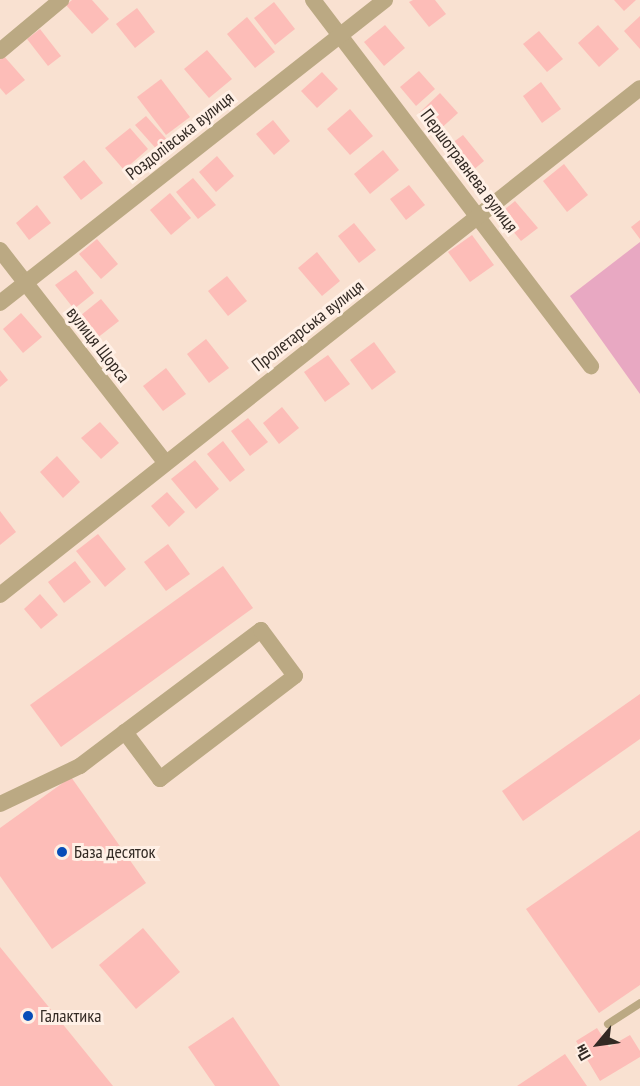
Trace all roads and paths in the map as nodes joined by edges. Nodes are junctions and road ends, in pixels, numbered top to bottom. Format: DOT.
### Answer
graph roads {
  1 [pos="61,0"];
  2 [pos="313,0"];
  3 [pos="384,0"];
  4 [pos="340,35"];
  5 [pos="0,51"];
  6 [pos="640,88"];
  7 [pos="479,215"];
  8 [pos="0,250"];
  9 [pos="26,283"];
  10 [pos="0,303"];
  11 [pos="591,366"];
  12 [pos="166,463"];
  13 [pos="0,595"];
  14 [pos="125,732"];
  15 [pos="0,804"];
  16 [pos="640,1003"];
  17 [pos="609,1024"];
  1 -- 5 [label="street"];
  2 -- 4 [label="street, Першотравнева вулиця"];
  3 -- 4 [label="street, Роздолівська вулиця"];
  4 -- 7 [label="street, Першотравнева вулиця"];
  4 -- 9 [label="street, Роздолівська вулиця"];
  6 -- 7 [label="street, Пролетарська вулиця"];
  7 -- 11 [label="street, Першотравнева вулиця"];
  7 -- 12 [label="street, Пролетарська вулиця"];
  8 -- 9 [label="street, вулиця Щорса"];
  9 -- 10 [label="street, Роздолівська вулиця"];
  9 -- 12 [label="street, вулиця Щорса"];
  12 -- 13 [label="street, Пролетарська вулиця"];
  14 -- 14 [label="street"];
  14 -- 15 [label="street"];
  16 -- 17 [label="lane"];
}
